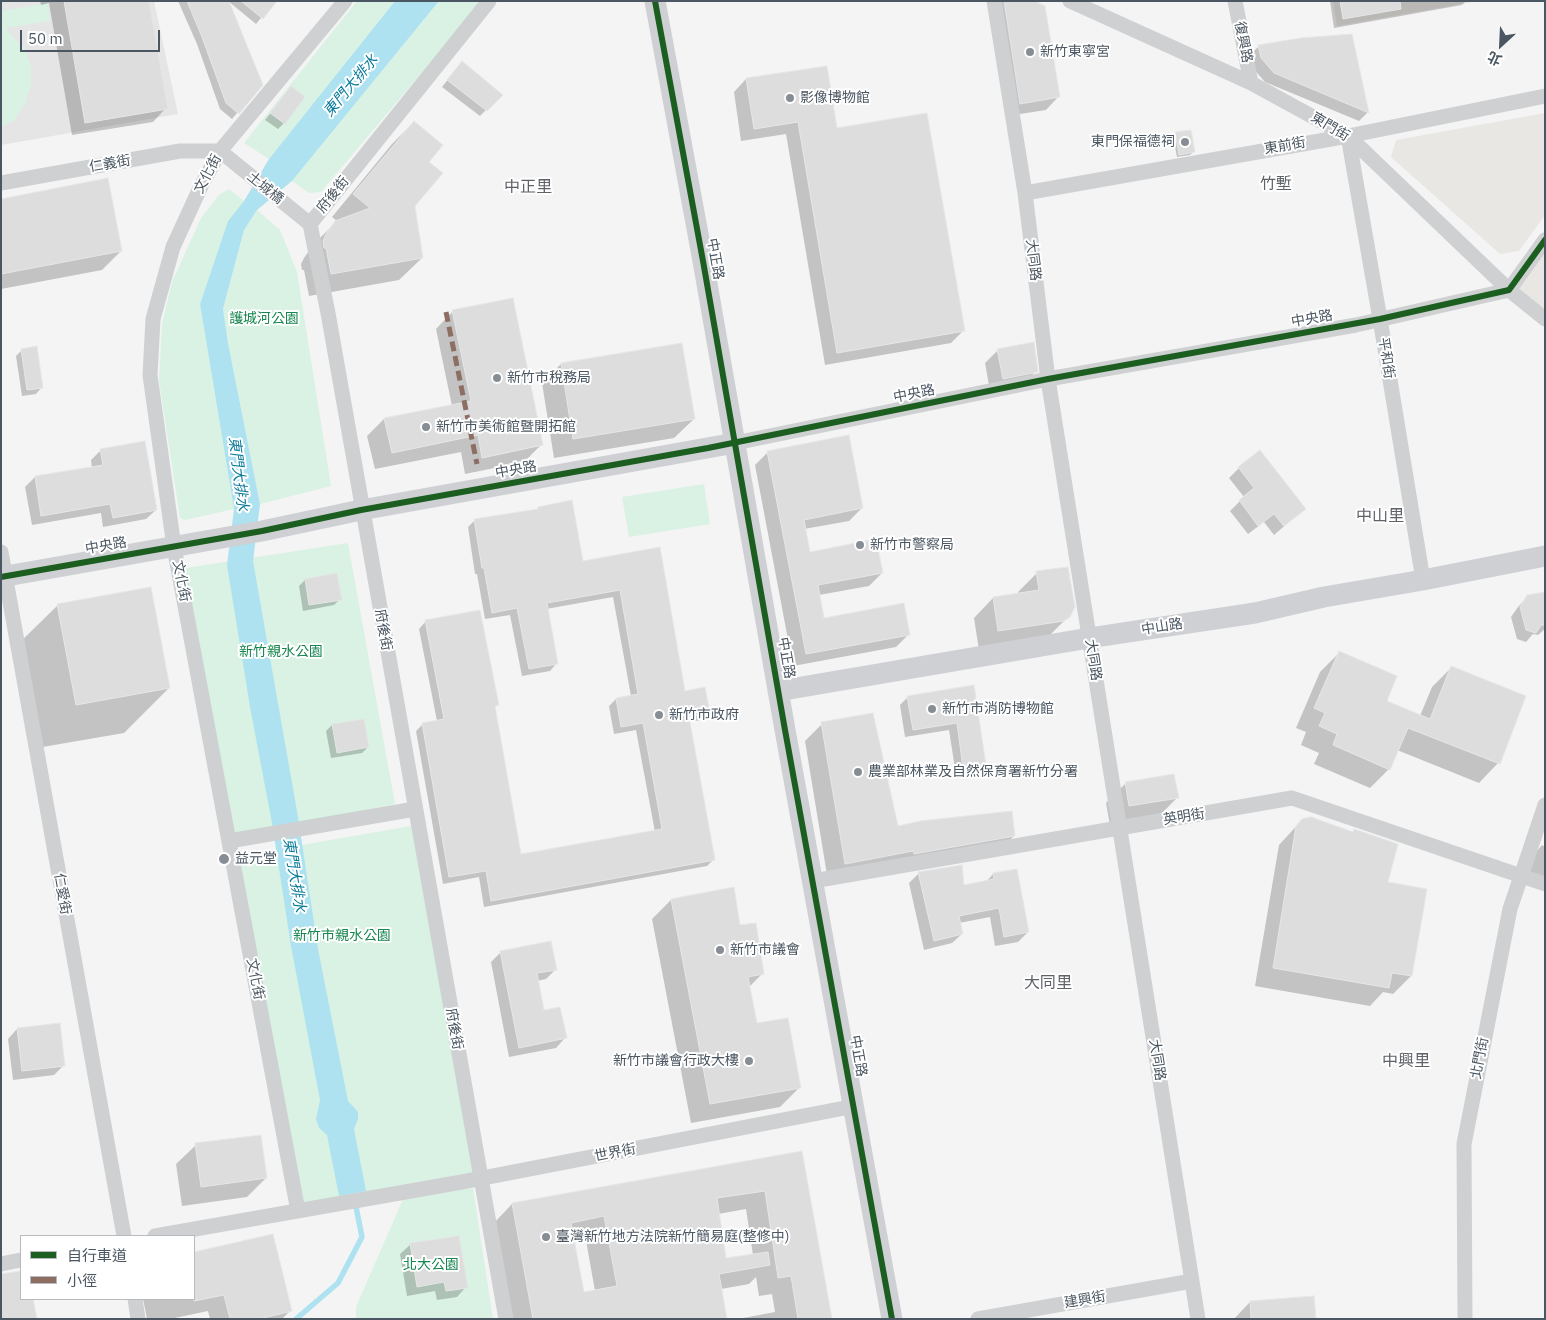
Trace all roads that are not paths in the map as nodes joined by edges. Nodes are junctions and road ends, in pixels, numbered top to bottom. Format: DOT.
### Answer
graph roads {
  1 [pos="344,1"];
  2 [pos="489,1"];
  3 [pos="655,1"];
  4 [pos="994,1"];
  5 [pos="1070,1"];
  6 [pos="1235,1"];
  7 [pos="1251,83"];
  8 [pos="1545,96"];
  9 [pos="1348,136"];
  10 [pos="220,151"];
  11 [pos="1,183"];
  12 [pos="1025,193"];
  13 [pos="310,224"];
  14 [pos="1545,240"];
  15 [pos="1509,290"];
  16 [pos="1380,319"];
  17 [pos="1545,319"];
  18 [pos="1048,379"];
  19 [pos="735,443"];
  20 [pos="362,510"];
  21 [pos="174,547"];
  22 [pos="1,552"];
  23 [pos="1545,556"];
  24 [pos="3,576"];
  25 [pos="1423,580"];
  26 [pos="1089,638"];
  27 [pos="778,691"];
  28 [pos="1545,805"];
  29 [pos="414,809"];
  30 [pos="1119,827"];
  31 [pos="229,841"];
  32 [pos="1521,875"];
  33 [pos="813,881"];
  34 [pos="1545,884"];
  35 [pos="854,1106"];
  36 [pos="480,1179"];
  37 [pos="298,1211"];
  38 [pos="124,1235"];
  39 [pos="161,1235"];
  40 [pos="20,1260"];
  41 [pos="1,1264"];
  42 [pos="1192,1281"];
  43 [pos="135,1300"];
  44 [pos="138,1319"];
  45 [pos="506,1319"];
  46 [pos="892,1319"];
  47 [pos="978,1319"];
  48 [pos="1198,1319"];
  49 [pos="1465,1319"];
  1 -- 10 [label="street, 文化街"];
  2 -- 13 [label="street, 府後街"];
  3 -- 19 [label="street, 中正路"];
  4 -- 12 [label="street, 大同路"];
  5 -- 7 [label="street, 東門街"];
  6 -- 7 [label="street, 復興路"];
  7 -- 9 [label="street, 東門街"];
  8 -- 9 [label="street, 東前街"];
  9 -- 12 [label="street, 東前街"];
  9 -- 15 [label="street, 東門街"];
  9 -- 16 [label="street, 平和街"];
  10 -- 11 [label="street, 仁義街"];
  10 -- 13 [label="street, 土城橋"];
  10 -- 21 [label="street, 文化街"];
  12 -- 18 [label="street, 大同路"];
  13 -- 20 [label="street, 府後街"];
  14 -- 15 [label="street"];
  15 -- 16 [label="street, 中央路"];
  15 -- 17 [label="street, 東門街"];
  16 -- 18 [label="street, 中央路"];
  16 -- 25 [label="street, 平和街"];
  18 -- 19 [label="street, 中央路"];
  18 -- 26 [label="street, 大同路"];
  19 -- 20 [label="street, 中央路"];
  19 -- 27 [label="street, 中正路"];
  20 -- 21 [label="street, 中央路"];
  20 -- 29 [label="street, 府後街"];
  21 -- 24 [label="street, 中央路"];
  21 -- 31 [label="street, 文化街"];
  22 -- 24 [label="street, 仁愛街"];
  23 -- 25 [label="street, 中山路"];
  24 -- 38 [label="street, 仁愛街"];
  25 -- 26 [label="street, 中山路"];
  26 -- 27 [label="street, 中山路"];
  26 -- 30 [label="street, 大同路"];
  27 -- 33 [label="street, 中正路"];
  28 -- 32 [label="street, 北門街"];
  29 -- 31 [label="street"];
  29 -- 36 [label="street, 府後街"];
  30 -- 32 [label="street, 英明街"];
  30 -- 33 [label="street, 英明街"];
  30 -- 42 [label="street, 大同路"];
  31 -- 37 [label="street, 文化街"];
  32 -- 34 [label="street, 英明街"];
  32 -- 49 [label="street, 北門街"];
  33 -- 35 [label="street, 中正路"];
  35 -- 36 [label="street, 世界街"];
  35 -- 46 [label="street, 中正路"];
  36 -- 37 [label="street, 世界街"];
  36 -- 45 [label="street, 府後街"];
  37 -- 39 [label="street"];
  40 -- 41 [label="street"];
  42 -- 47 [label="street, 建興街"];
  42 -- 48 [label="street, 大同路"];
  43 -- 44 [label="street"];
}
